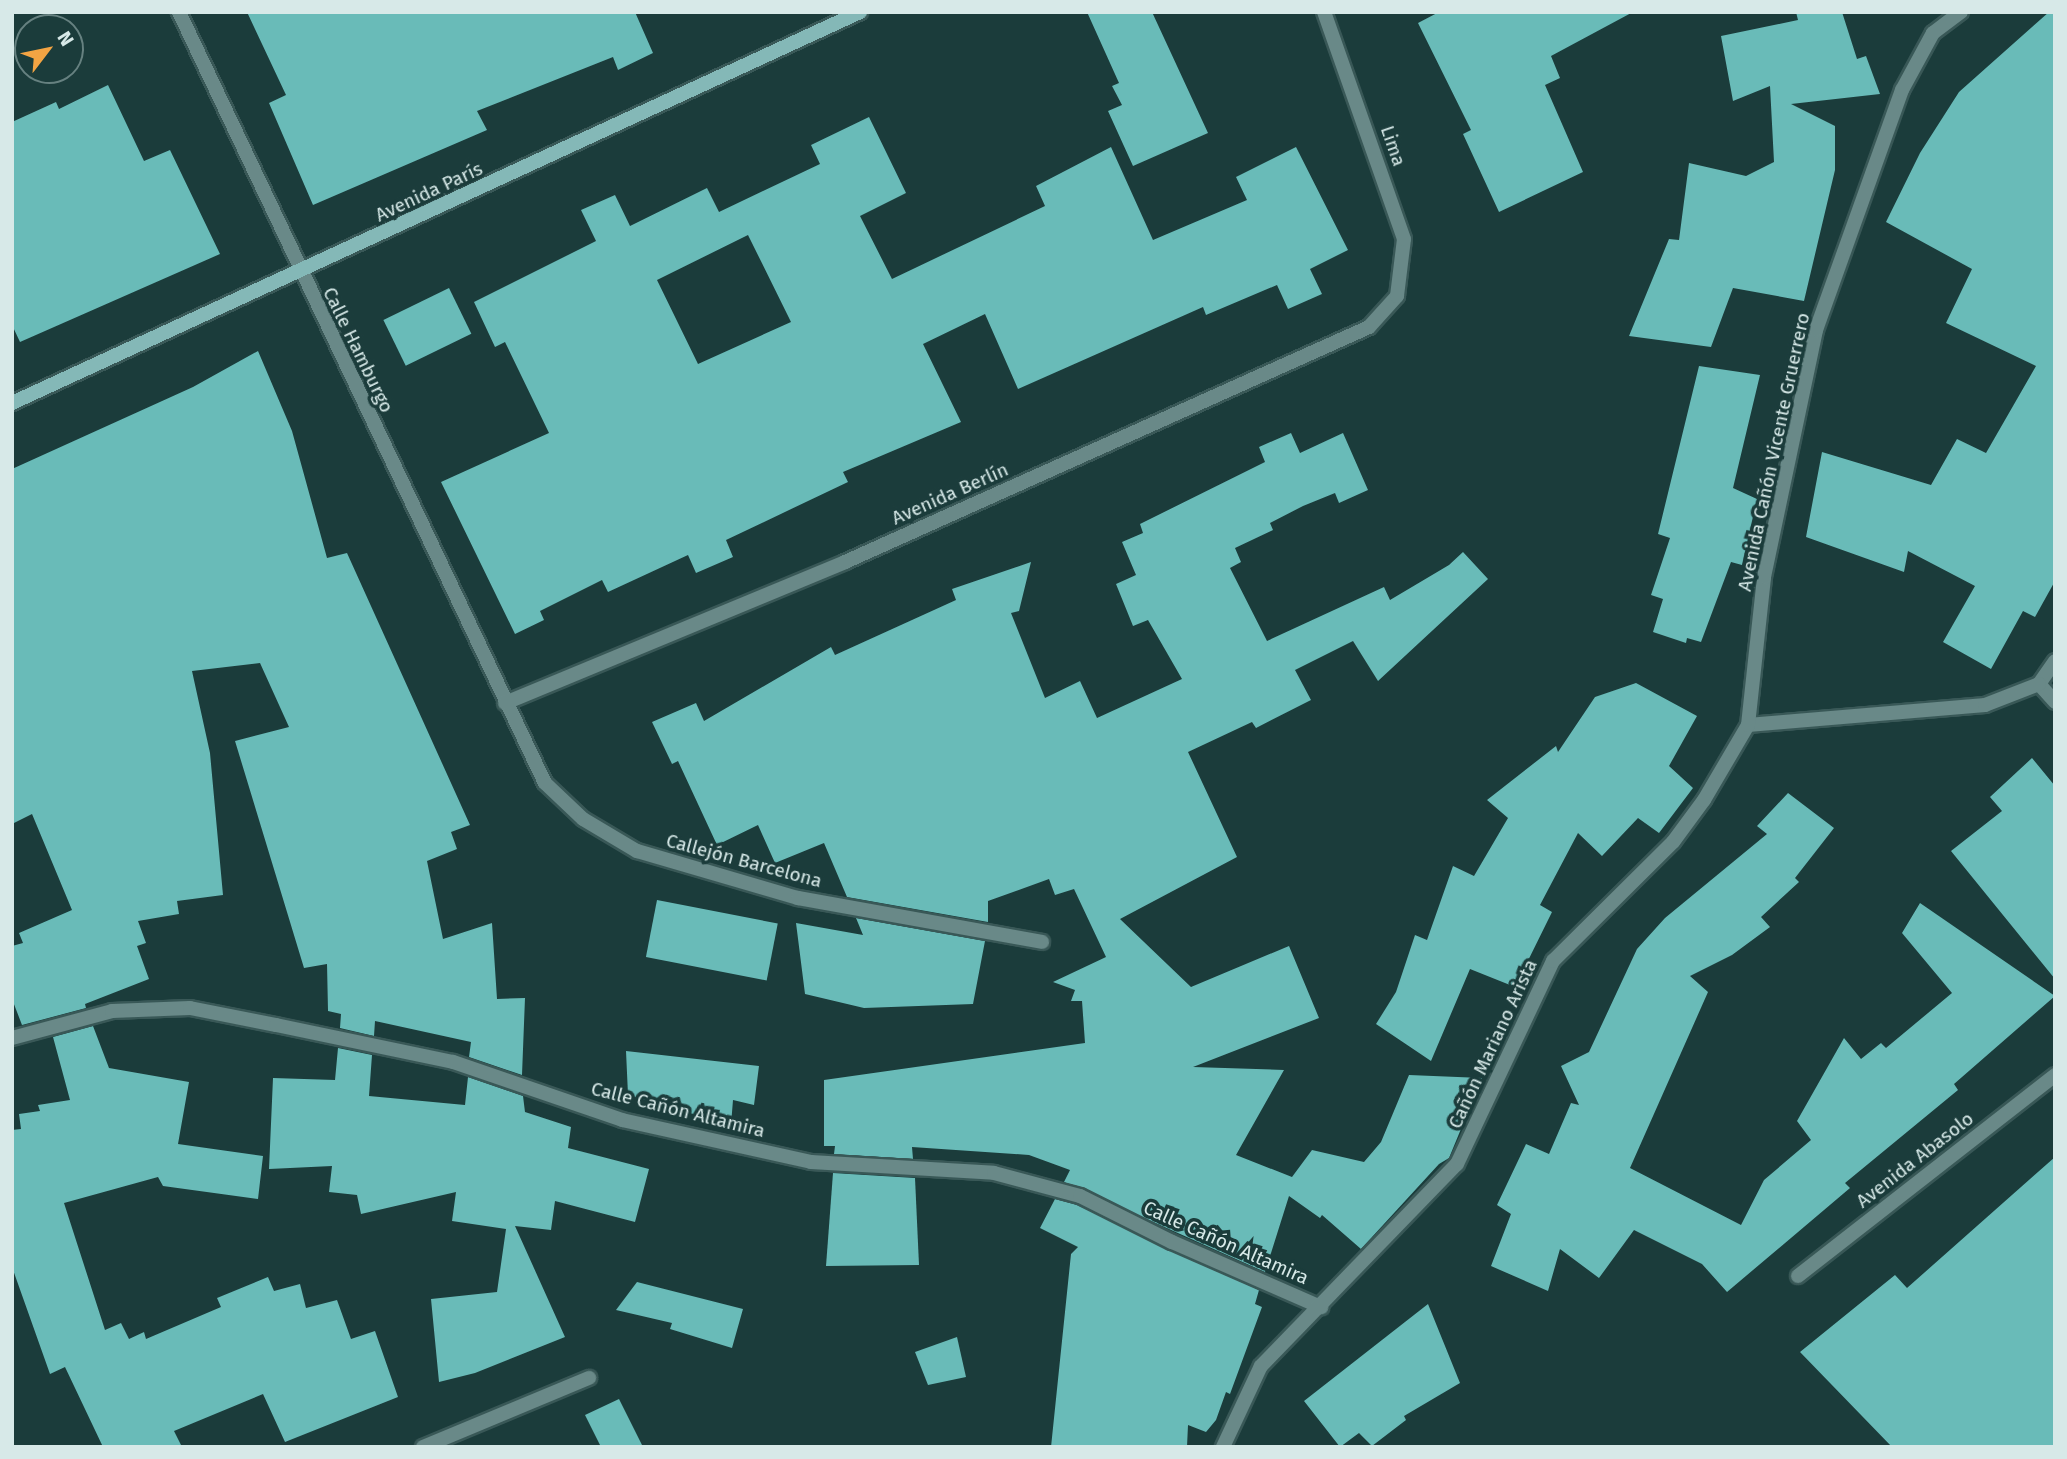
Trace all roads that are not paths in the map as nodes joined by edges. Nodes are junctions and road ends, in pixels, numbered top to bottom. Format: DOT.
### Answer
graph roads {
  1 [pos="179,12"];
  2 [pos="860,12"];
  3 [pos="1324,12"];
  4 [pos="1961,12"];
  5 [pos="300,274"];
  6 [pos="1397,296"];
  7 [pos="12,403"];
  8 [pos="2055,661"];
  9 [pos="2039,684"];
  10 [pos="2055,702"];
  11 [pos="505,703"];
  12 [pos="1748,726"];
  13 [pos="1042,942"];
  14 [pos="12,1038"];
  15 [pos="2055,1075"];
  16 [pos="1798,1276"];
  17 [pos="1321,1307"];
  18 [pos="589,1378"];
  19 [pos="423,1447"];
  20 [pos="1223,1447"];
  1 -- 5 [label="street, Calle Hamburgo"];
  2 -- 5 [label="main road, Avenida París"];
  3 -- 6 [label="street, Lima"];
  4 -- 12 [label="street, Avenida Cañón Vicente Gruerrero"];
  5 -- 7 [label="main road, Avenida París"];
  5 -- 11 [label="street, Calle Hamburgo"];
  6 -- 11 [label="street, Avenida Berlín"];
  8 -- 9 [label="street"];
  9 -- 10 [label="street"];
  9 -- 12 [label="street"];
  11 -- 13 [label="street, Callejón Barcelona"];
  12 -- 17 [label="street, Cañón Mariano Arista"];
  14 -- 17 [label="street, Calle Cañón Altamira"];
  15 -- 16 [label="street, Avenida Abasolo"];
  17 -- 20 [label="street, Cañón Mariano Arista"];
  18 -- 19 [label="street"];
}
